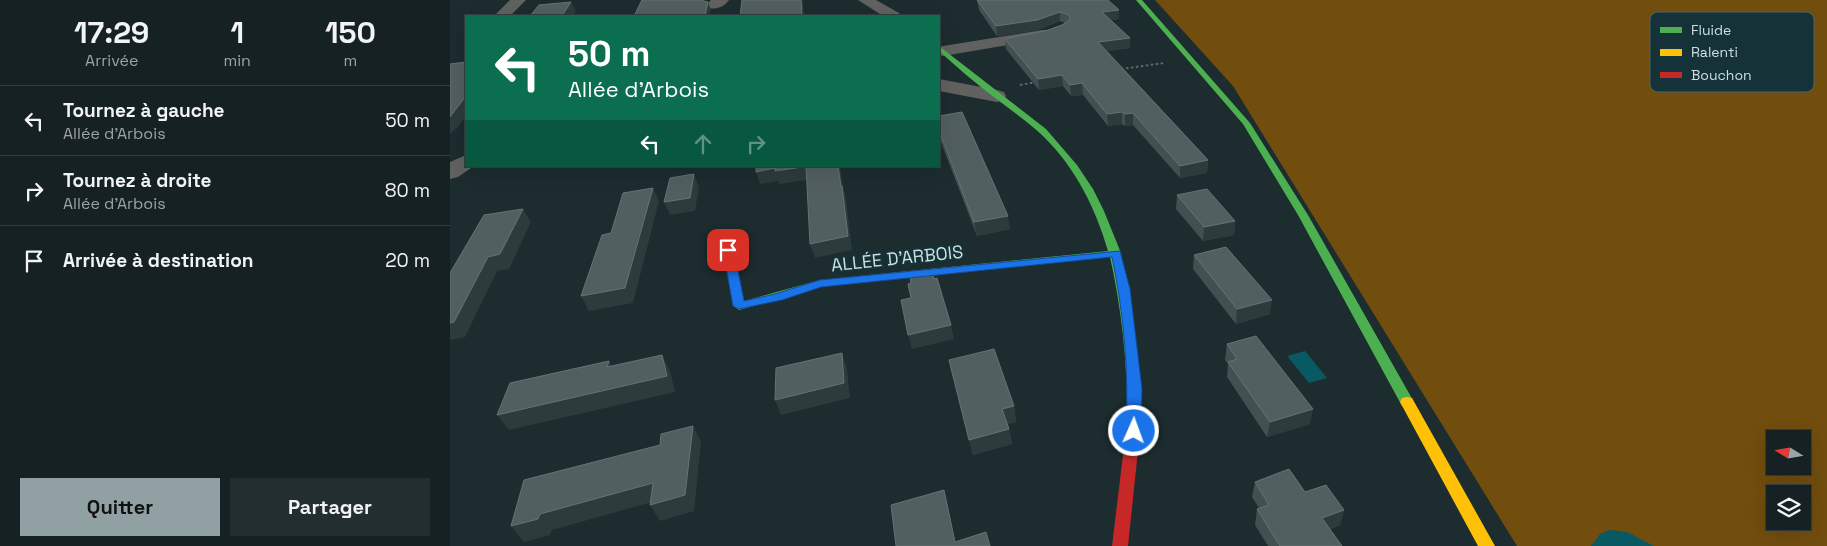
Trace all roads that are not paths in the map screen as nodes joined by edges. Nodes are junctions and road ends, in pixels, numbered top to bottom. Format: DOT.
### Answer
graph roads {
  1 [pos="518,0"];
  2 [pos="865,0"];
  3 [pos="1139,0"];
  4 [pos="502,15"];
  5 [pos="892,15"];
  6 [pos="1061,28"];
  7 [pos="941,49"];
  8 [pos="940,85"];
  9 [pos="993,93"];
  10 [pos="465,163"];
  11 [pos="450,172"];
  12 [pos="728,250"];
  13 [pos="1116,253"];
  14 [pos="1120,546"];
  15 [pos="1487,546"];
  1 -- 4 [label="street"];
  2 -- 5 [label="street"];
  3 -- 15 [label="street"];
  6 -- 7 [label="street"];
  7 -- 9 [label="street"];
  8 -- 9 [label="street"];
  9 -- 13 [label="street"];
  10 -- 11 [label="street"];
  12 -- 13 [label="street, ALLÉE D'ARBOIS"];
  13 -- 14 [label="street"];
}
